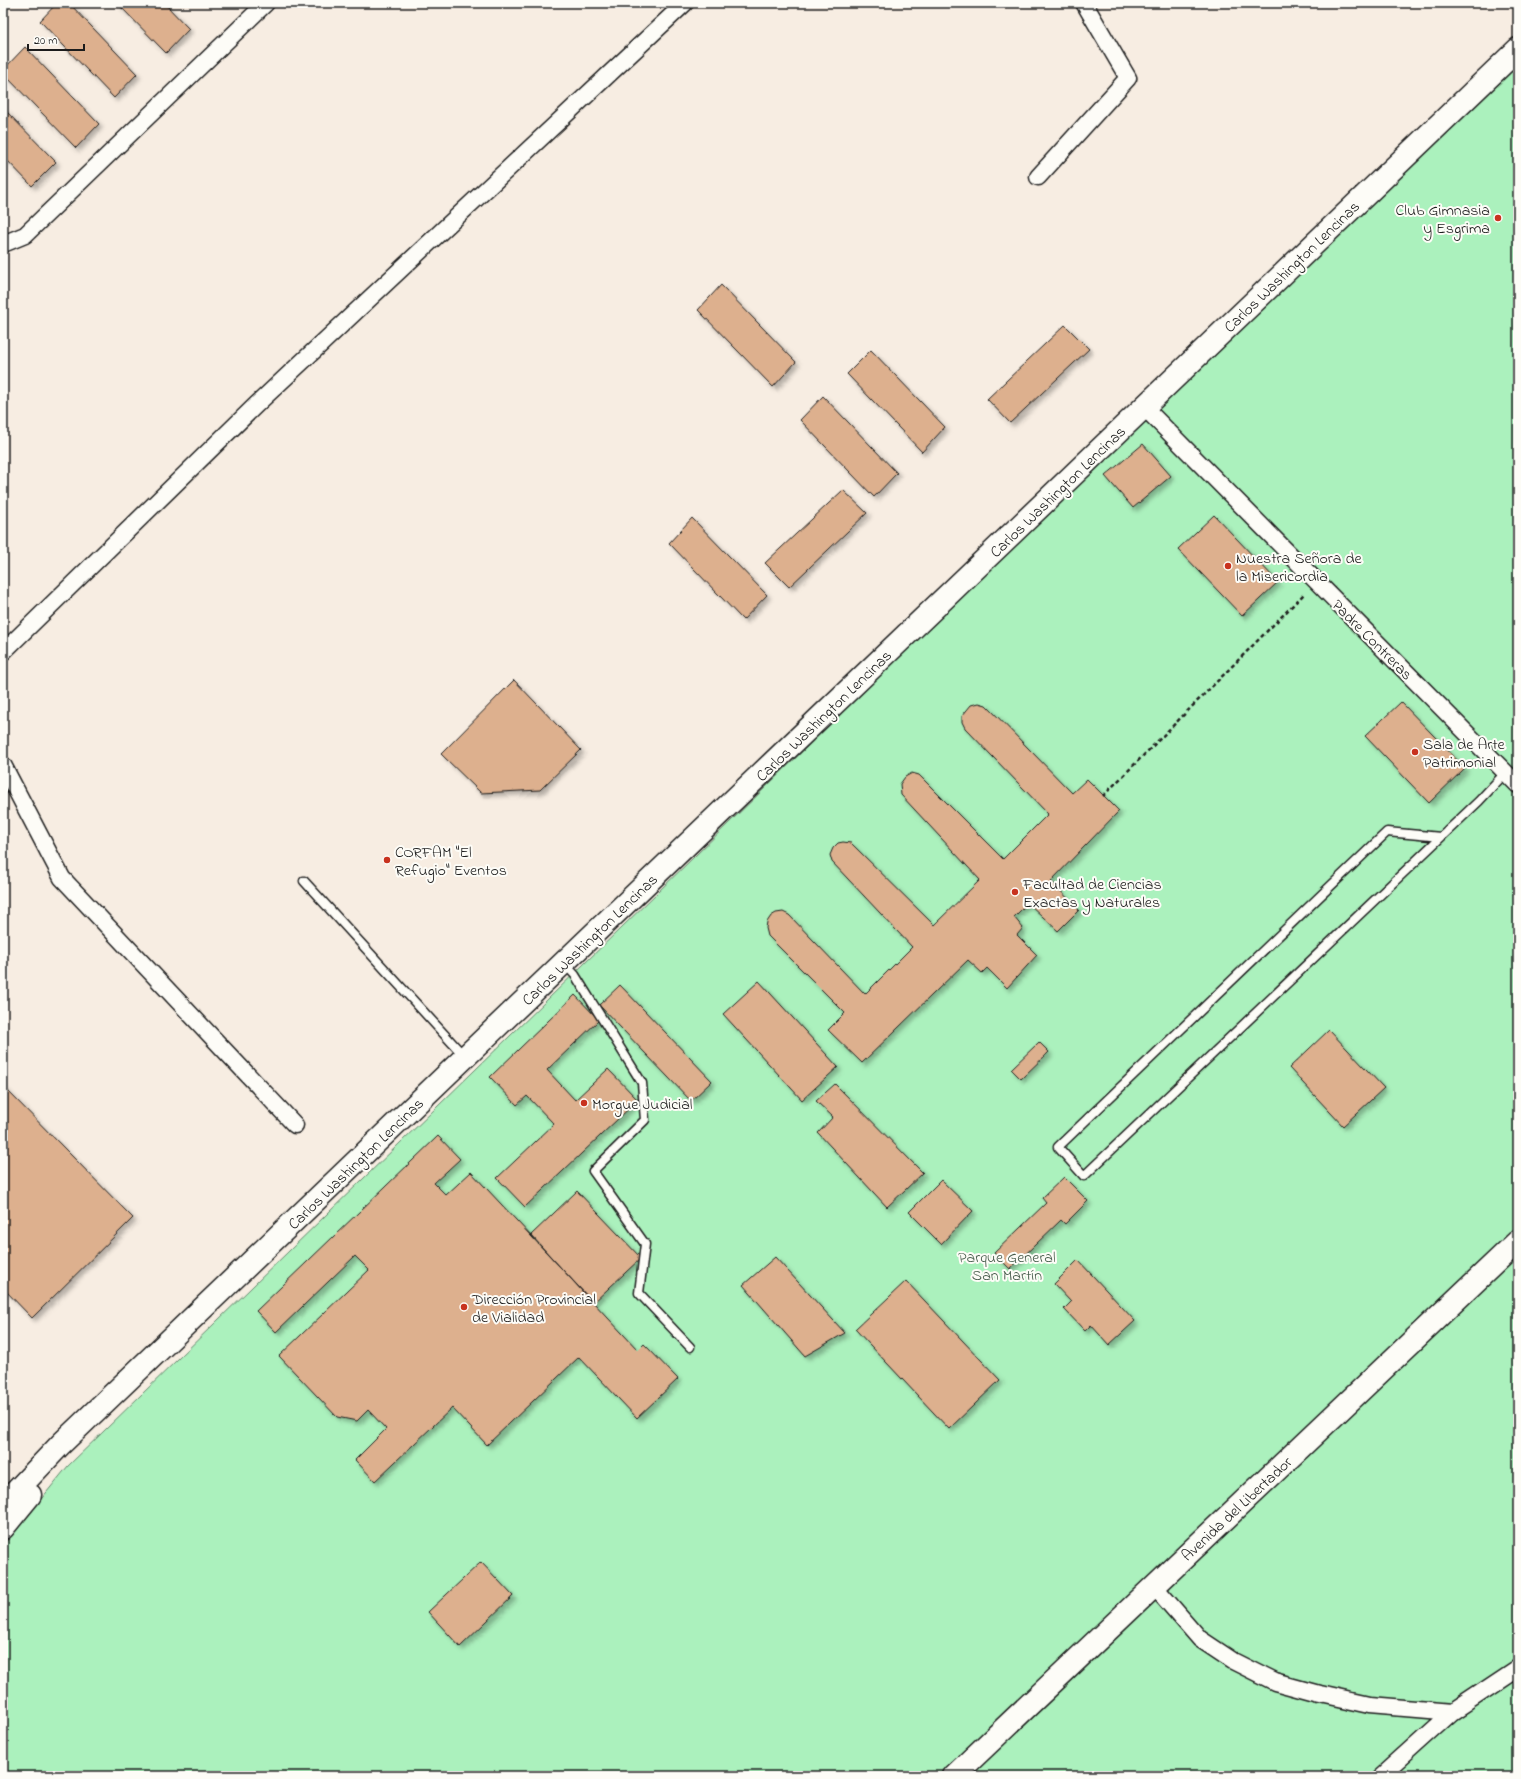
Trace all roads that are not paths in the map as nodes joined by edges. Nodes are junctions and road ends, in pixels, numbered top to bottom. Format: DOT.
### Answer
graph roads {
  1 [pos="266,3"];
  2 [pos="685,3"];
  3 [pos="1084,3"];
  4 [pos="1518,50"];
  5 [pos="1038,177"];
  6 [pos="3,244"];
  7 [pos="1144,407"];
  8 [pos="3,652"];
  9 [pos="3,765"];
  10 [pos="1506,772"];
  11 [pos="1518,784"];
  12 [pos="1441,837"];
  13 [pos="304,881"];
  14 [pos="564,963"];
  15 [pos="465,1057"];
  16 [pos="295,1125"];
  17 [pos="1518,1241"];
  18 [pos="690,1347"];
  19 [pos="127,1380"];
  20 [pos="3,1505"];
  21 [pos="3,1528"];
  22 [pos="1154,1586"];
  23 [pos="1518,1668"];
  24 [pos="1452,1712"];
  25 [pos="954,1776"];
  26 [pos="1381,1776"];
  1 -- 6 [label="street"];
  2 -- 8 [label="street"];
  3 -- 5 [label="street"];
  4 -- 7 [label="main road, Carlos Washington Lencinas"];
  7 -- 10 [label="street, Padre Contreras"];
  7 -- 14 [label="main road, Carlos Washington Lencinas"];
  9 -- 16 [label="street"];
  10 -- 11 [label="street, Padre Contreras"];
  10 -- 12 [label="lane"];
  12 -- 12 [label="lane"];
  13 -- 15 [label="lane"];
  14 -- 15 [label="main road, Carlos Washington Lencinas"];
  14 -- 18 [label="lane"];
  15 -- 19 [label="main road, Carlos Washington Lencinas"];
  17 -- 22 [label="main road, Avenida del Libertador"];
  19 -- 20 [label="main road, Carlos Washington Lencinas"];
  19 -- 21 [label="main road, Carlos Washington Lencinas"];
  22 -- 24 [label="street"];
  22 -- 25 [label="main road, Avenida del Libertador"];
  23 -- 24 [label="street"];
  24 -- 26 [label="street"];
}
